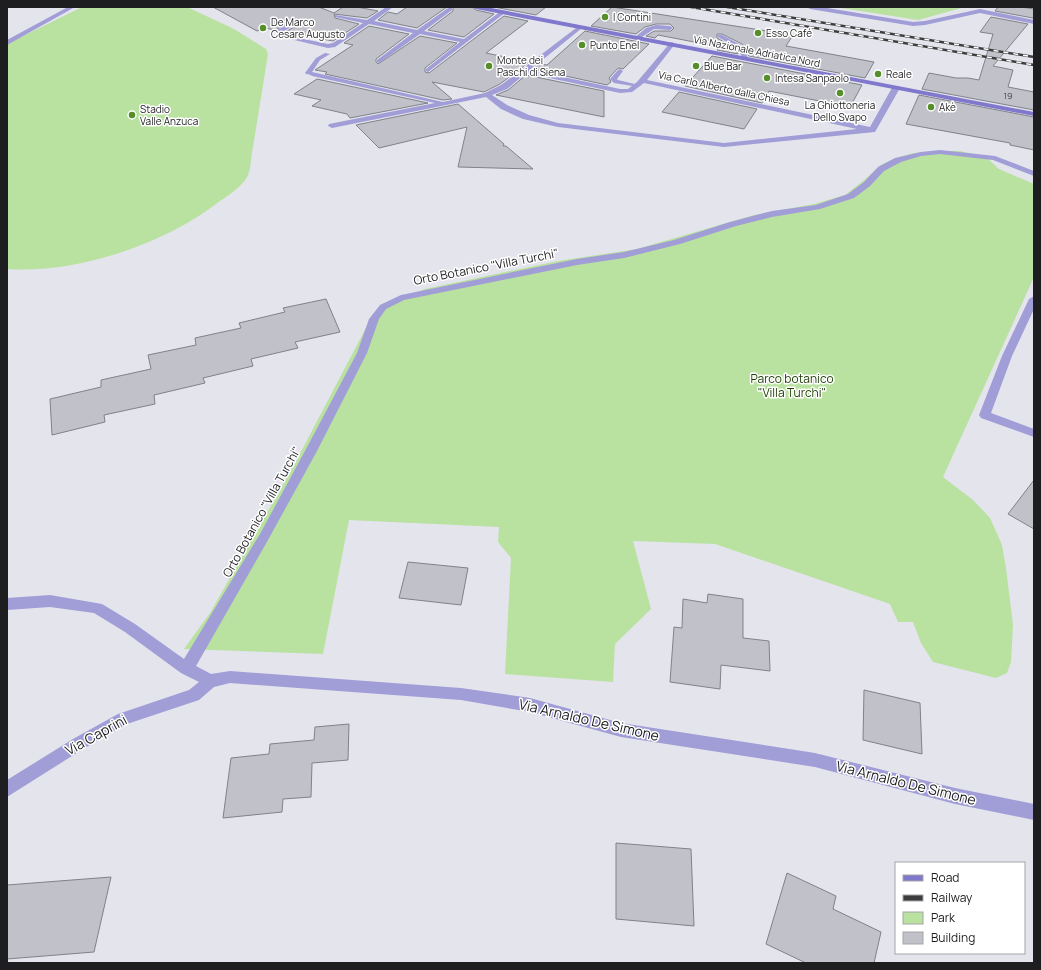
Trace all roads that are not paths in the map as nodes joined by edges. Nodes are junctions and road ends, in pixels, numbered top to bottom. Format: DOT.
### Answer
graph roads {
  1 [pos="72,7"];
  2 [pos="390,7"];
  3 [pos="476,7"];
  4 [pos="810,7"];
  5 [pos="450,9"];
  6 [pos="504,12"];
  7 [pos="338,16"];
  8 [pos="297,22"];
  9 [pos="368,22"];
  10 [pos="1034,22"];
  11 [pos="580,27"];
  12 [pos="668,30"];
  13 [pos="418,32"];
  14 [pos="720,36"];
  15 [pos="637,38"];
  16 [pos="465,41"];
  17 [pos="715,42"];
  18 [pos="7,43"];
  19 [pos="672,44"];
  20 [pos="739,46"];
  21 [pos="327,54"];
  22 [pos="746,59"];
  23 [pos="380,61"];
  24 [pos="428,70"];
  25 [pos="525,71"];
  26 [pos="620,72"];
  27 [pos="639,84"];
  28 [pos="896,88"];
  29 [pos="487,95"];
  30 [pos="445,103"];
  31 [pos="1034,114"];
  32 [pos="332,126"];
  33 [pos="872,130"];
  34 [pos="1034,174"];
  35 [pos="1034,299"];
  36 [pos="1034,433"];
  37 [pos="7,604"];
  38 [pos="186,668"];
  39 [pos="210,681"];
  40 [pos="7,789"];
  41 [pos="1034,812"];
  1 -- 18 [label="street"];
  2 -- 9 [label="street"];
  3 -- 6 [label="main road, Via Nazionale Adriatica Nord"];
  4 -- 10 [label="street"];
  5 -- 13 [label="street"];
  6 -- 11 [label="main road, Via Nazionale Adriatica Nord"];
  6 -- 16 [label="street"];
  7 -- 9 [label="street"];
  8 -- 9 [label="street"];
  9 -- 13 [label="street"];
  11 -- 15 [label="main road, Via Nazionale Adriatica Nord"];
  11 -- 25 [label="street"];
  12 -- 15 [label="street"];
  13 -- 16 [label="street"];
  13 -- 23 [label="street"];
  14 -- 20 [label="street"];
  15 -- 19 [label="main road, Via Nazionale Adriatica Nord"];
  16 -- 24 [label="street"];
  17 -- 20 [label="street"];
  19 -- 22 [label="main road, Via Nazionale Adriatica Nord"];
  19 -- 27 [label="street, Via Carlo Alberto dalla Chiesa"];
  20 -- 22 [label="street"];
  21 -- 30 [label="street"];
  22 -- 28 [label="main road, Via Nazionale Adriatica Nord"];
  25 -- 27 [label="street, Via Carlo Alberto dalla Chiesa"];
  25 -- 29 [label="street"];
  26 -- 27 [label="street"];
  27 -- 33 [label="street, Via Carlo Alberto dalla Chiesa"];
  28 -- 31 [label="main road, Via Nazionale Adriatica Nord"];
  28 -- 33 [label="street"];
  29 -- 30 [label="street"];
  29 -- 33 [label="street"];
  30 -- 32 [label="street"];
  34 -- 38 [label="street, Orto Botanico \"Villa Turchi\""];
  35 -- 36 [label="street"];
  37 -- 38 [label="street"];
  38 -- 39 [label="street"];
  39 -- 40 [label="street, Via Caprini"];
  39 -- 41 [label="street, Via Arnaldo De Simone"];
}
